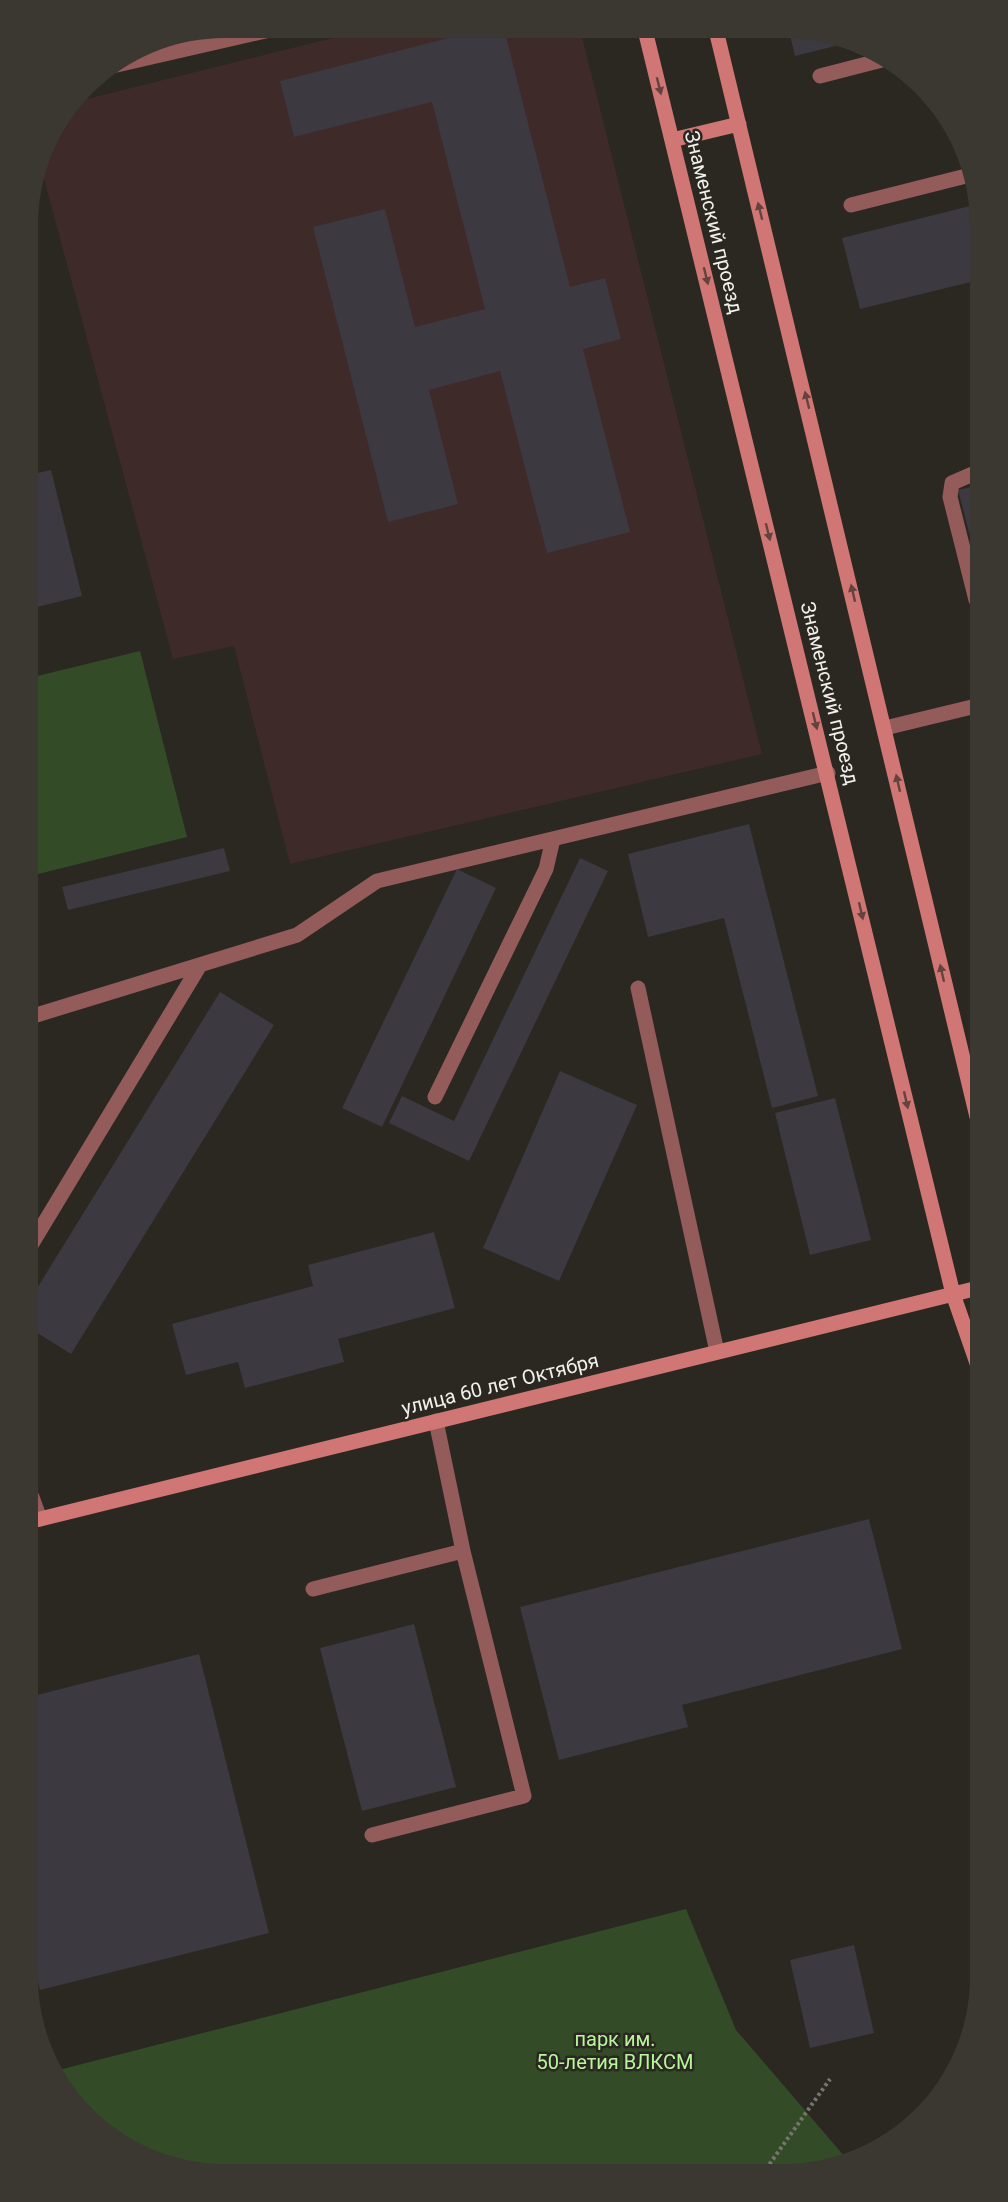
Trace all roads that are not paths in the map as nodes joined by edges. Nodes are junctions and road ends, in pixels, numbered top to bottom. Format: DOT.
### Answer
graph roads {
  1 [pos="215,38"];
  2 [pos="647,38"];
  3 [pos="718,38"];
  4 [pos="138,59"];
  5 [pos="875,62"];
  6 [pos="820,76"];
  7 [pos="739,124"];
  8 [pos="672,140"];
  9 [pos="964,176"];
  10 [pos="851,205"];
  11 [pos="970,475"];
  12 [pos="970,576"];
  13 [pos="970,707"];
  14 [pos="885,728"];
  15 [pos="828,773"];
  16 [pos="553,839"];
  17 [pos="200,965"];
  18 [pos="638,988"];
  19 [pos="38,1015"];
  20 [pos="970,1084"];
  21 [pos="435,1097"];
  22 [pos="38,1233"];
  23 [pos="970,1290"];
  24 [pos="953,1294"];
  25 [pos="970,1343"];
  26 [pos="717,1352"];
  27 [pos="436,1421"];
  28 [pos="38,1520"];
  29 [pos="463,1551"];
  30 [pos="313,1589"];
  31 [pos="372,1835"];
  1 -- 4 [label="lane"];
  2 -- 8 [label="main road, Знаменский проезд, one-way"];
  3 -- 7 [label="main road"];
  5 -- 6 [label="lane"];
  7 -- 8 [label="main road"];
  14 -- 7 [label="main road, one-way"];
  8 -- 15 [label="main road, Знаменский проезд, one-way"];
  9 -- 10 [label="lane"];
  11 -- 12 [label="lane"];
  13 -- 14 [label="lane"];
  20 -- 14 [label="main road, one-way"];
  15 -- 16 [label="lane"];
  15 -- 24 [label="main road, Знаменский проезд, one-way"];
  16 -- 17 [label="lane"];
  16 -- 21 [label="lane"];
  17 -- 19 [label="lane"];
  17 -- 22 [label="lane"];
  18 -- 26 [label="lane"];
  23 -- 24 [label="main road, улица 60 лет Октября"];
  24 -- 25 [label="main road, Знаменский проезд"];
  24 -- 26 [label="main road, улица 60 лет Октября"];
  26 -- 27 [label="main road, улица 60 лет Октября"];
  27 -- 28 [label="main road, улица 60 лет Октября"];
  27 -- 29 [label="lane"];
  29 -- 30 [label="lane"];
  29 -- 31 [label="lane"];
}
